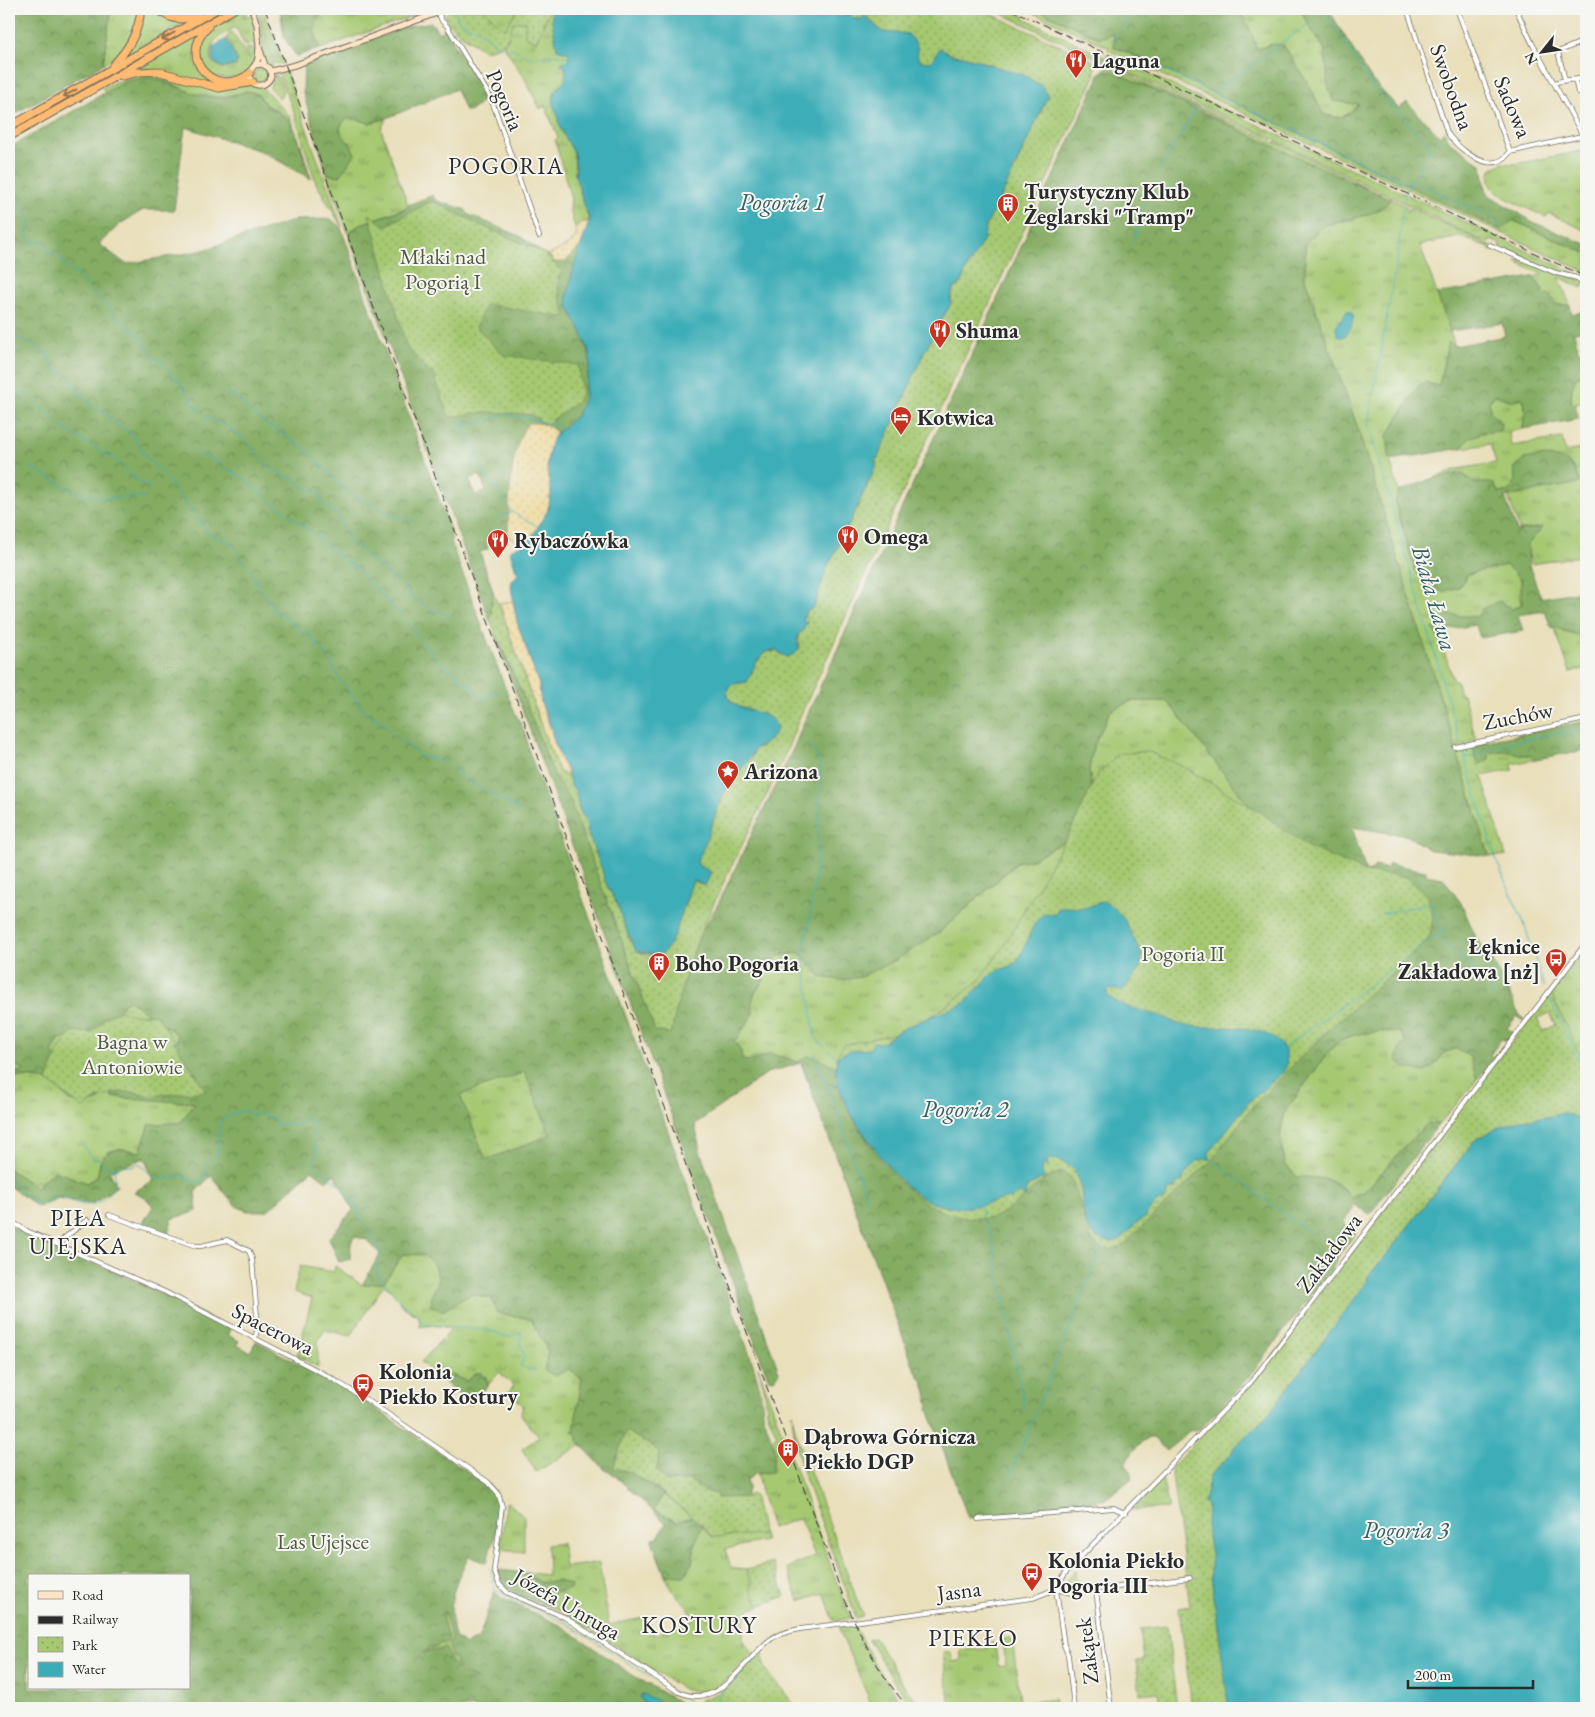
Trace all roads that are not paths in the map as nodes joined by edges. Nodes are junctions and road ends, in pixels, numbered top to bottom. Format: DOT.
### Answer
graph roads {
  1 [pos="141,9"];
  2 [pos="158,9"];
  3 [pos="234,9"];
  4 [pos="448,9"];
  5 [pos="1407,9"];
  6 [pos="1457,9"];
  7 [pos="1516,9"];
  8 [pos="214,11"];
  9 [pos="253,11"];
  10 [pos="438,12"];
  11 [pos="215,20"];
  12 [pos="1586,40"];
  13 [pos="260,47"];
  14 [pos="265,65"];
  15 [pos="255,66"];
  16 [pos="270,71"];
  17 [pos="106,72"];
  18 [pos="250,73"];
  19 [pos="112,78"];
  20 [pos="1586,78"];
  21 [pos="1565,80"];
  22 [pos="1574,80"];
  23 [pos="253,82"];
  24 [pos="1554,83"];
  25 [pos="1586,92"];
  26 [pos="9,128"];
  27 [pos="1584,136"];
  28 [pos="9,137"];
  29 [pos="1510,152"];
  30 [pos="539,236"];
  31 [pos="1490,244"];
  32 [pos="1586,285"];
  33 [pos="1585,719"];
  34 [pos="1456,747"];
  35 [pos="1586,943"];
  36 [pos="109,1215"];
  37 [pos="9,1220"];
  38 [pos="87,1220"];
  39 [pos="60,1245"];
  40 [pos="255,1338"];
  41 [pos="501,1500"];
  42 [pos="1125,1513"];
  43 [pos="978,1518"];
  44 [pos="1190,1578"];
  45 [pos="1056,1589"];
  46 [pos="1096,1590"];
  47 [pos="742,1668"];
  48 [pos="1074,1708"];
  49 [pos="1111,1708"];
  1 -- 17 [label="highway"];
  2 -- 8 [label="highway"];
  3 -- 11 [label="highway"];
  4 -- 10 [label="street"];
  5 -- 29 [label="street, Swobodna"];
  6 -- 29 [label="street, Sadowa"];
  7 -- 24 [label="street"];
  8 -- 17 [label="highway, one-way"];
  9 -- 13 [label="street"];
  10 -- 16 [label="street"];
  10 -- 30 [label="street, Pogoria"];
  11 -- 18 [label="highway"];
  11 -- 19 [label="highway"];
  12 -- 21 [label="street"];
  13 -- 14 [label="street"];
  13 -- 15 [label="street"];
  14 -- 15 [label="street"];
  14 -- 16 [label="street"];
  15 -- 18 [label="street"];
  16 -- 23 [label="street"];
  17 -- 26 [label="highway, one-way"];
  18 -- 23 [label="street"];
  19 -- 23 [label="highway"];
  19 -- 28 [label="highway"];
  20 -- 22 [label="street"];
  21 -- 22 [label="street"];
  21 -- 24 [label="street"];
  22 -- 25 [label="street"];
  24 -- 27 [label="street"];
  27 -- 29 [label="street, Sadowa"];
  31 -- 32 [label="street"];
  33 -- 34 [label="street, Zuchów"];
  35 -- 42 [label="street, Zakładowa"];
  36 -- 40 [label="street"];
  37 -- 39 [label="street, Spacerowa"];
  38 -- 39 [label="street"];
  39 -- 40 [label="street, Spacerowa"];
  40 -- 41 [label="street, Spacerowa"];
  41 -- 47 [label="street, Józefa Unruga"];
  42 -- 43 [label="street"];
  42 -- 45 [label="street, Zakładowa"];
  44 -- 46 [label="street, Jasna"];
  45 -- 46 [label="street, Jasna"];
  45 -- 47 [label="street, Jasna"];
  45 -- 48 [label="street"];
  46 -- 49 [label="street, Zakątek"];
}
